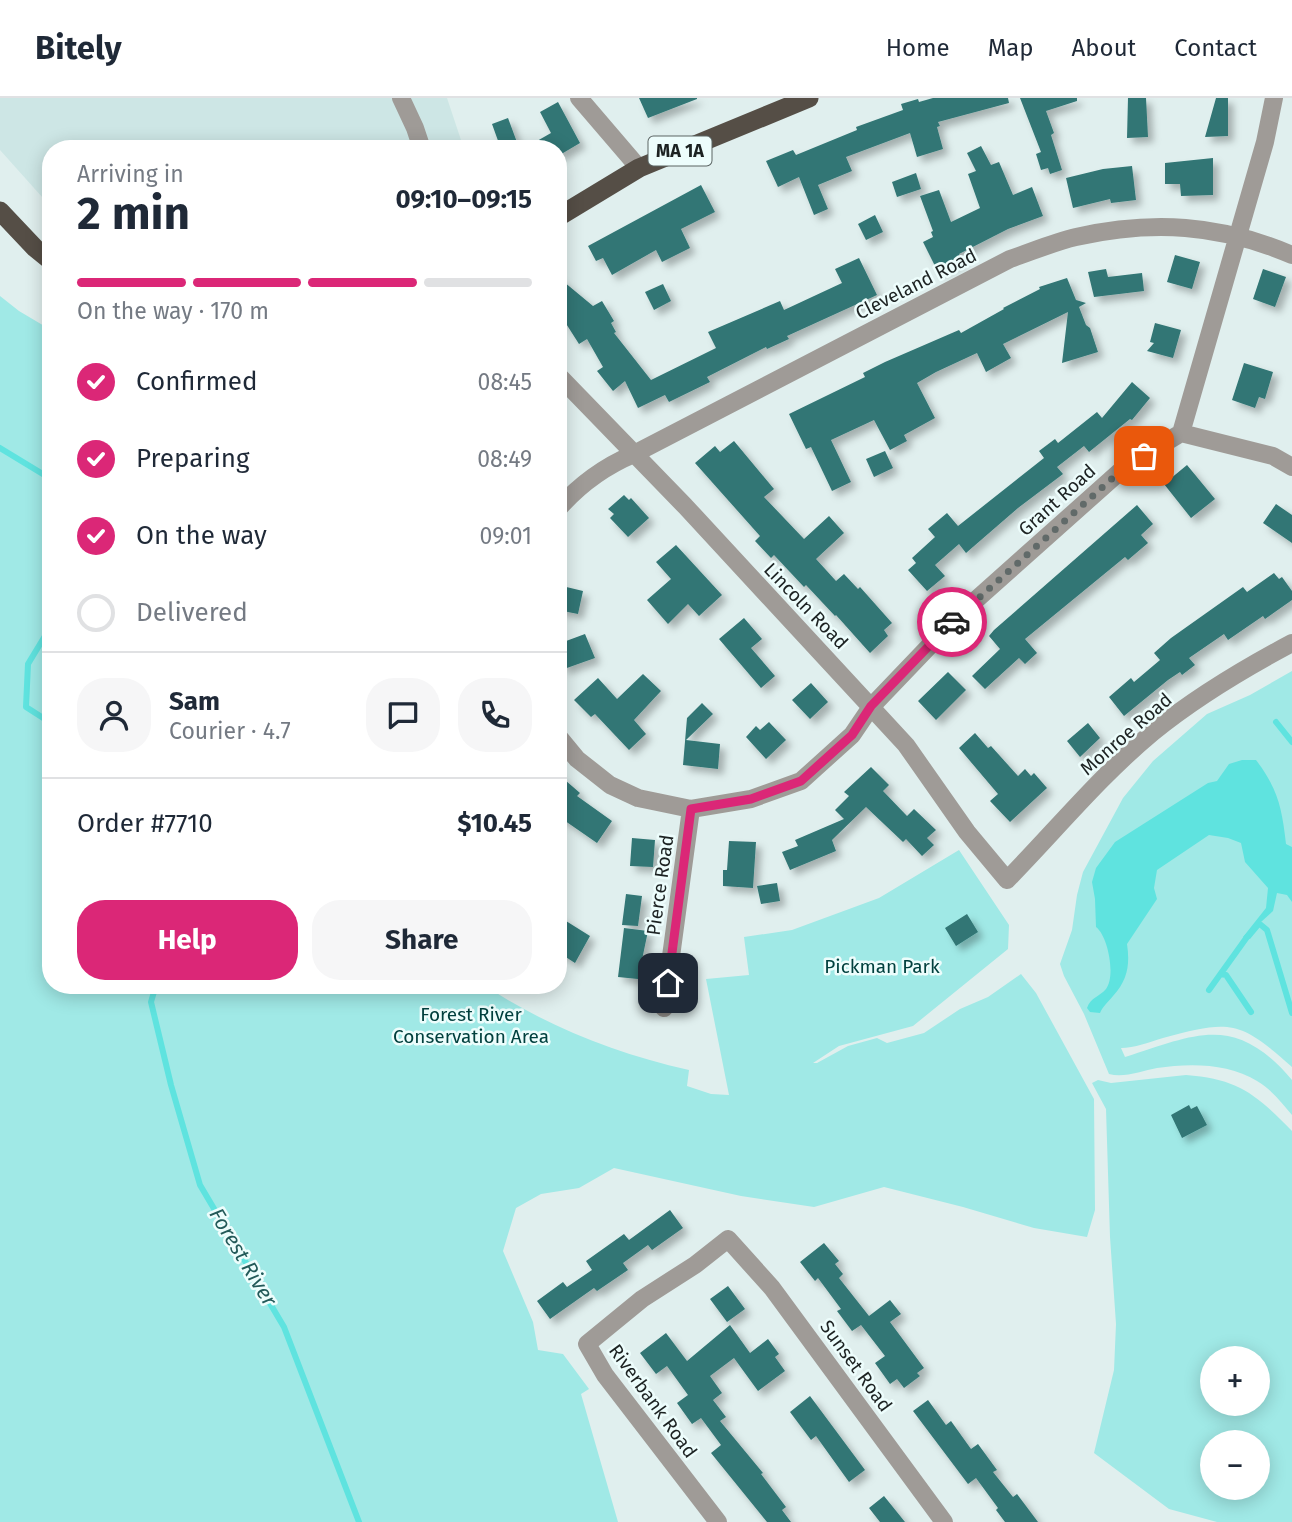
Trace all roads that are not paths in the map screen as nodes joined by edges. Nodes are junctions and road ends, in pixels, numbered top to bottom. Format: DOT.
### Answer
graph roads {
  1 [pos="401,98"];
  2 [pos="579,98"];
  3 [pos="809,98"];
  4 [pos="1274,98"];
  5 [pos="418,140"];
  6 [pos="639,169"];
  7 [pos="0,211"];
  8 [pos="567,212"];
  9 [pos="1238,236"];
  10 [pos="42,253"];
  11 [pos="1292,255"];
  12 [pos="567,384"];
  13 [pos="1181,433"];
  14 [pos="634,454"];
  15 [pos="1292,467"];
  16 [pos="567,499"];
  17 [pos="1292,643"];
  18 [pos="871,706"];
  19 [pos="567,747"];
  20 [pos="691,809"];
  21 [pos="1007,880"];
  22 [pos="664,1007"];
  23 [pos="729,1239"];
  24 [pos="718,1522"];
  25 [pos="943,1522"];
  1 -- 5 [label="street"];
  2 -- 6 [label="street"];
  3 -- 6 [label="highway, MA 1A"];
  4 -- 9 [label="street"];
  6 -- 8 [label="highway, MA 1A"];
  7 -- 10 [label="highway"];
  9 -- 11 [label="street, Cleveland Road"];
  9 -- 13 [label="street"];
  9 -- 14 [label="street, Cleveland Road"];
  12 -- 14 [label="street, Lincoln Road"];
  13 -- 15 [label="street"];
  13 -- 18 [label="street, Grant Road"];
  14 -- 16 [label="street, Cleveland Road"];
  14 -- 18 [label="street, Lincoln Road"];
  17 -- 21 [label="street, Monroe Road"];
  18 -- 20 [label="street, Grant Road"];
  18 -- 21 [label="street, Lincoln Road"];
  19 -- 20 [label="street"];
  20 -- 22 [label="street, Pierce Road"];
  23 -- 24 [label="street, Riverbank Road"];
  23 -- 25 [label="street, Sunset Road"];
}
